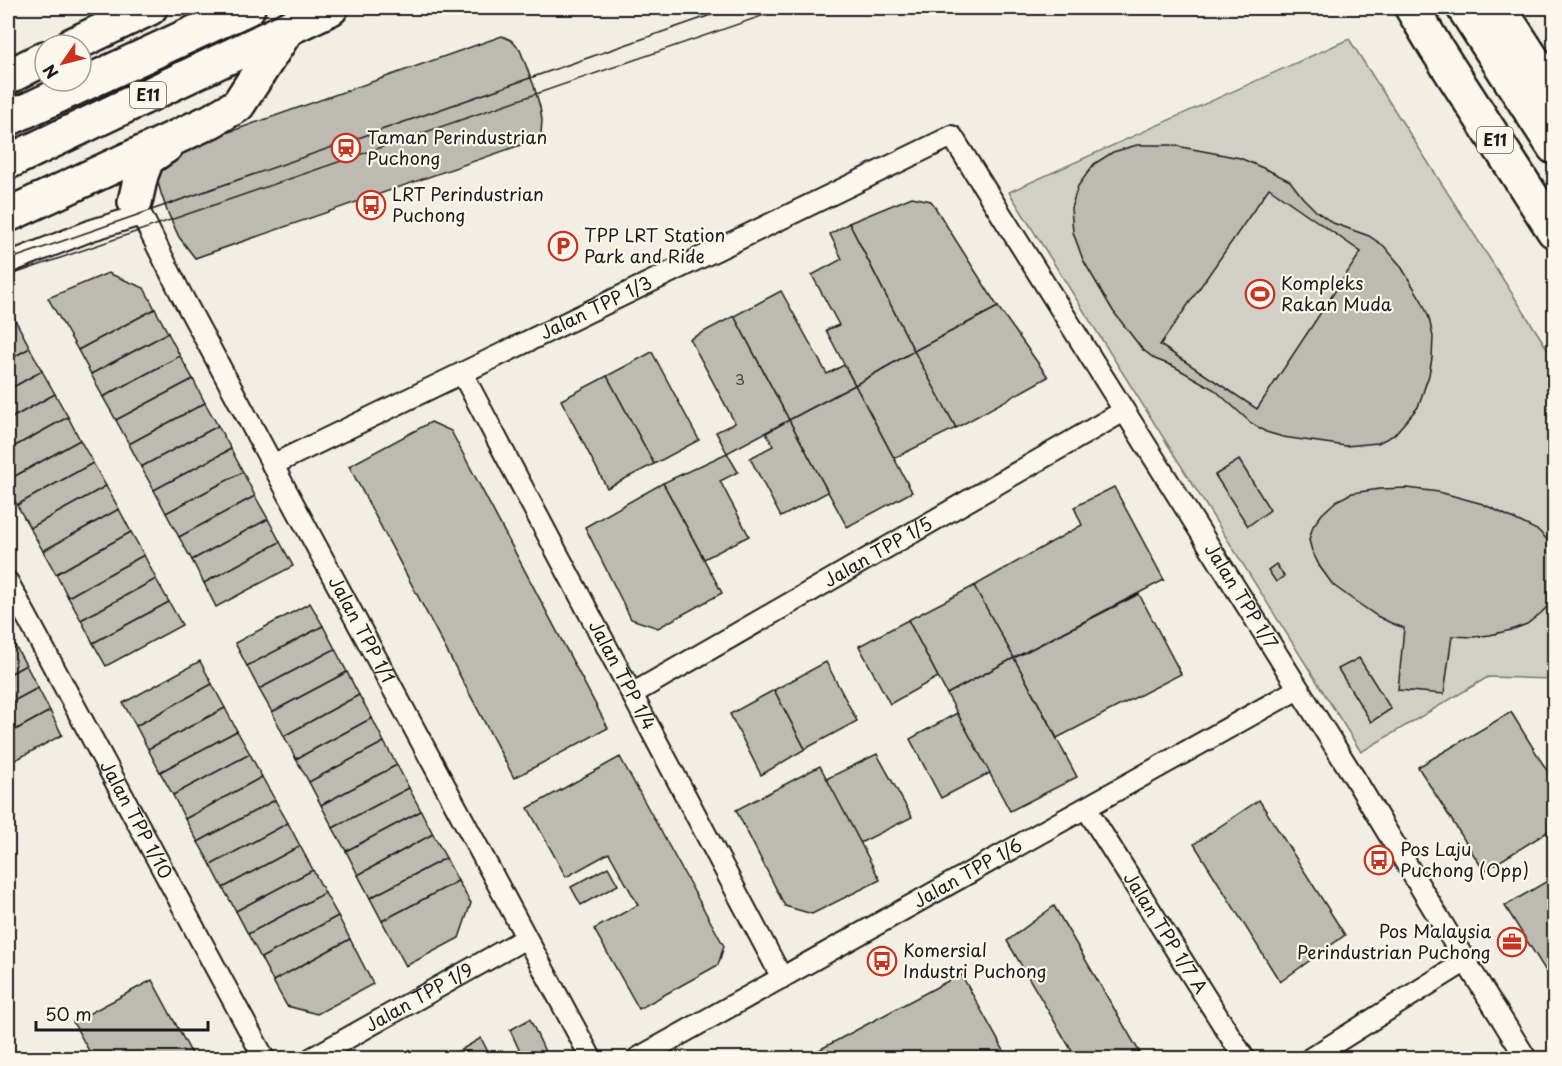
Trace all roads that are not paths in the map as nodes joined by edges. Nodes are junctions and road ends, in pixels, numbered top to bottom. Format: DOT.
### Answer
graph roads {
  1 [pos="150,8"];
  2 [pos="213,8"];
  3 [pos="248,8"];
  4 [pos="331,8"];
  5 [pos="1412,8"];
  6 [pos="1464,8"];
  7 [pos="1499,8"];
  8 [pos="288,28"];
  9 [pos="193,33"];
  10 [pos="93,35"];
  11 [pos="33,64"];
  12 [pos="8,76"];
  13 [pos="1554,92"];
  14 [pos="8,119"];
  15 [pos="180,136"];
  16 [pos="952,136"];
  17 [pos="1554,147"];
  18 [pos="8,162"];
  19 [pos="83,181"];
  20 [pos="138,209"];
  21 [pos="8,215"];
  22 [pos="1554,231"];
  23 [pos="8,263"];
  24 [pos="462,373"];
  25 [pos="1124,411"];
  26 [pos="272,465"];
  27 [pos="8,582"];
  28 [pos="1299,689"];
  29 [pos="632,694"];
  30 [pos="1086,808"];
  31 [pos="526,938"];
  32 [pos="1466,961"];
  33 [pos="782,978"];
  34 [pos="264,1059"];
  35 [pos="312,1059"];
  36 [pos="591,1059"];
  37 [pos="638,1059"];
  38 [pos="1244,1059"];
  39 [pos="1311,1059"];
  40 [pos="1526,1059"];
  1 -- 10 [label="highway"];
  2 -- 9 [label="highway, E11"];
  3 -- 9 [label="highway, E11"];
  4 -- 8 [label="highway, E11"];
  5 -- 22 [label="highway, E11"];
  6 -- 17 [label="highway, E11"];
  7 -- 13 [label="highway"];
  8 -- 15 [label="highway"];
  8 -- 18 [label="highway, E11"];
  9 -- 14 [label="highway, E11"];
  11 -- 12 [label="highway"];
  15 -- 19 [label="highway"];
  15 -- 20 [label="highway"];
  16 -- 24 [label="street, Jalan TPP 1/3"];
  16 -- 25 [label="street, Jalan TPP 1/7"];
  19 -- 20 [label="highway"];
  19 -- 21 [label="highway"];
  20 -- 23 [label="street"];
  20 -- 26 [label="street, Jalan TPP 1/1"];
  24 -- 26 [label="street, Jalan TPP 1/3"];
  24 -- 29 [label="street, Jalan TPP 1/4"];
  25 -- 28 [label="street, Jalan TPP 1/7"];
  25 -- 29 [label="street, Jalan TPP 1/5"];
  26 -- 31 [label="street, Jalan TPP 1/1"];
  27 -- 34 [label="street, Jalan TPP 1/10"];
  28 -- 30 [label="street, Jalan TPP 1/6"];
  28 -- 32 [label="street, Jalan TPP 1/7"];
  29 -- 33 [label="street, Jalan TPP 1/4"];
  30 -- 33 [label="street, Jalan TPP 1/6"];
  30 -- 38 [label="street, Jalan TPP 1/7 A"];
  31 -- 35 [label="street, Jalan TPP 1/9"];
  31 -- 36 [label="street, Jalan TPP 1/1"];
  32 -- 39 [label="street"];
  32 -- 40 [label="street, Jalan TPP 1/7"];
  33 -- 37 [label="street, Jalan TPP 1/6"];
}
